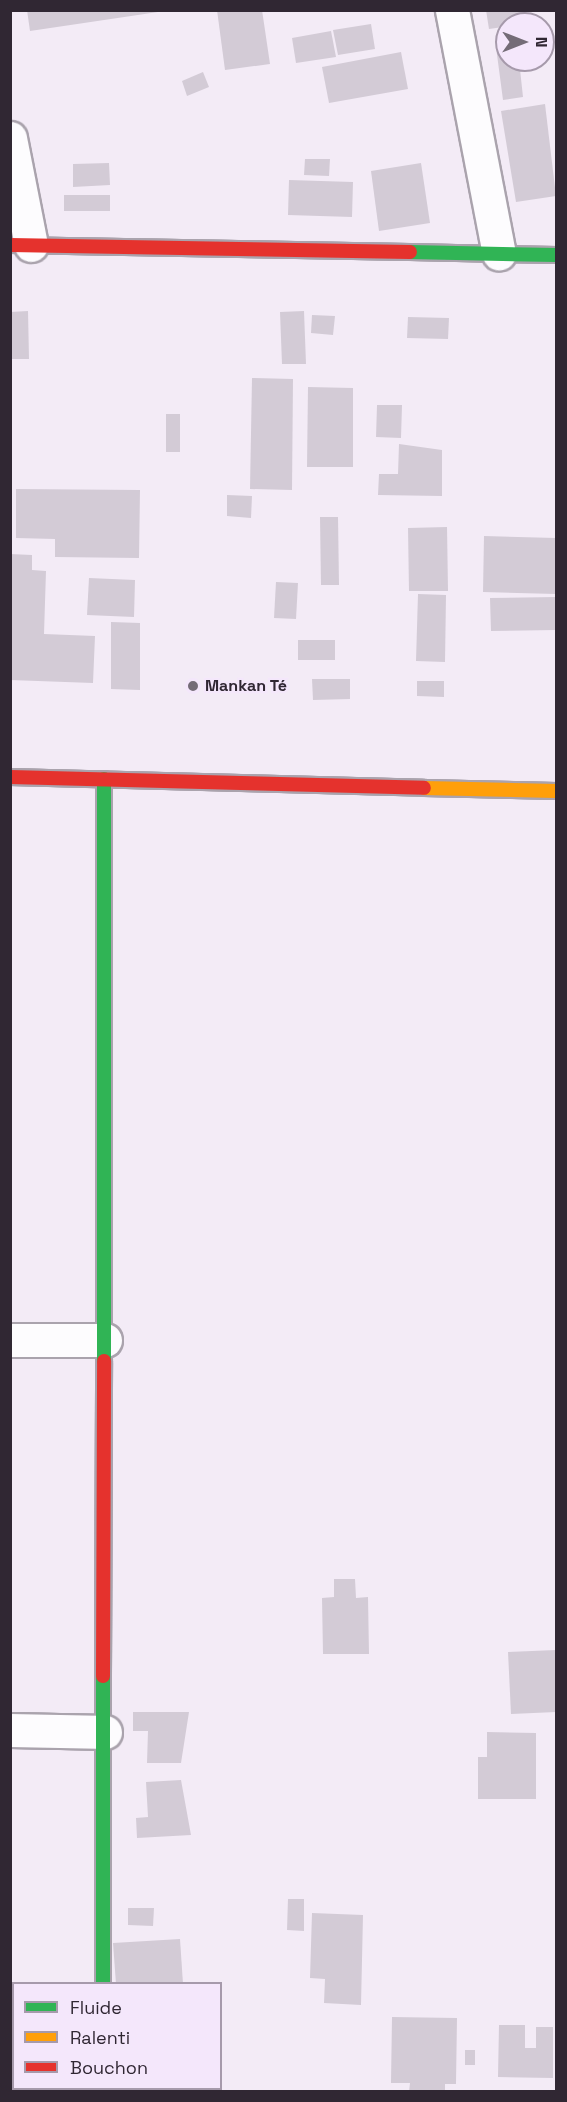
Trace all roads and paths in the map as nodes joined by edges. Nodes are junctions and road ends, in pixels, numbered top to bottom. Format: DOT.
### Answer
graph roads {
  1 [pos="452,10"];
  2 [pos="10,138"];
  3 [pos="21,245"];
  4 [pos="499,254"];
  5 [pos="556,255"];
  6 [pos="10,777"];
  7 [pos="104,778"];
  8 [pos="556,791"];
  9 [pos="10,1340"];
  10 [pos="105,1340"];
  11 [pos="10,1730"];
  12 [pos="105,1732"];
  13 [pos="103,1982"];
  1 -- 4 [label="street"];
  2 -- 3 [label="street"];
  3 -- 4 [label="street"];
  4 -- 5 [label="street"];
  6 -- 7 [label="street"];
  7 -- 8 [label="street"];
  7 -- 10 [label="street"];
  9 -- 10 [label="street"];
  10 -- 12 [label="street"];
  11 -- 12 [label="street"];
  12 -- 13 [label="street"];
}
